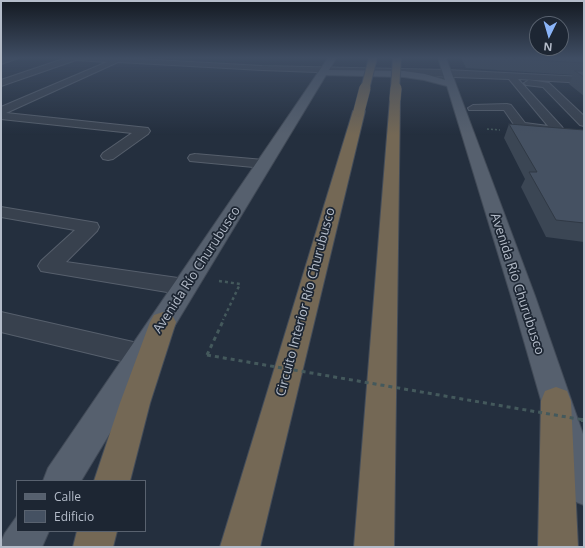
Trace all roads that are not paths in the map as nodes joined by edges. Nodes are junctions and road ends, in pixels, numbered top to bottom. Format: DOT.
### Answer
graph roads {
  1 [pos="64,84"];
  2 [pos="315,84"];
  3 [pos="366,84"];
  4 [pos="396,84"];
  5 [pos="457,84"];
  6 [pos="517,84"];
  7 [pos="544,84"];
  8 [pos="476,106"];
  9 [pos="1,111"];
  10 [pos="1,116"];
  11 [pos="579,129"];
  12 [pos="558,130"];
  13 [pos="108,156"];
  14 [pos="195,158"];
  15 [pos="264,164"];
  16 [pos="1,212"];
  17 [pos="189,282"];
  18 [pos="1,322"];
  19 [pos="163,322"];
  20 [pos="142,355"];
  21 [pos="556,401"];
  22 [pos="62,480"];
  23 [pos="112,480"];
  24 [pos="584,487"];
  25 [pos="28,532"];
  26 [pos="97,532"];
  27 [pos="18,547"];
  28 [pos="93,547"];
  29 [pos="240,547"];
  30 [pos="374,547"];
  31 [pos="558,547"];
  1 -- 9 [label="street"];
  2 -- 15 [label="main road, Avenida Río Churubusco"];
  3 -- 29 [label="highway, Circuito Interior Río Churubusco, bridge"];
  4 -- 30 [label="highway, bridge"];
  5 -- 21 [label="main road, Avenida Río Churubusco"];
  6 -- 12 [label="street"];
  7 -- 11 [label="street"];
  8 -- 12 [label="street"];
  10 -- 13 [label="street"];
  11 -- 12 [label="street"];
  14 -- 15 [label="street"];
  15 -- 17 [label="main road, Avenida Río Churubusco"];
  16 -- 17 [label="street"];
  17 -- 19 [label="main road, Avenida Río Churubusco"];
  18 -- 20 [label="street"];
  19 -- 20 [label="main road, Avenida Río Churubusco"];
  19 -- 23 [label="highway"];
  20 -- 22 [label="main road, Avenida Río Churubusco"];
  21 -- 24 [label="main road, Avenida Río Churubusco"];
  21 -- 31 [label="highway"];
  25 -- 27 [label="main road"];
  26 -- 28 [label="highway"];
}
